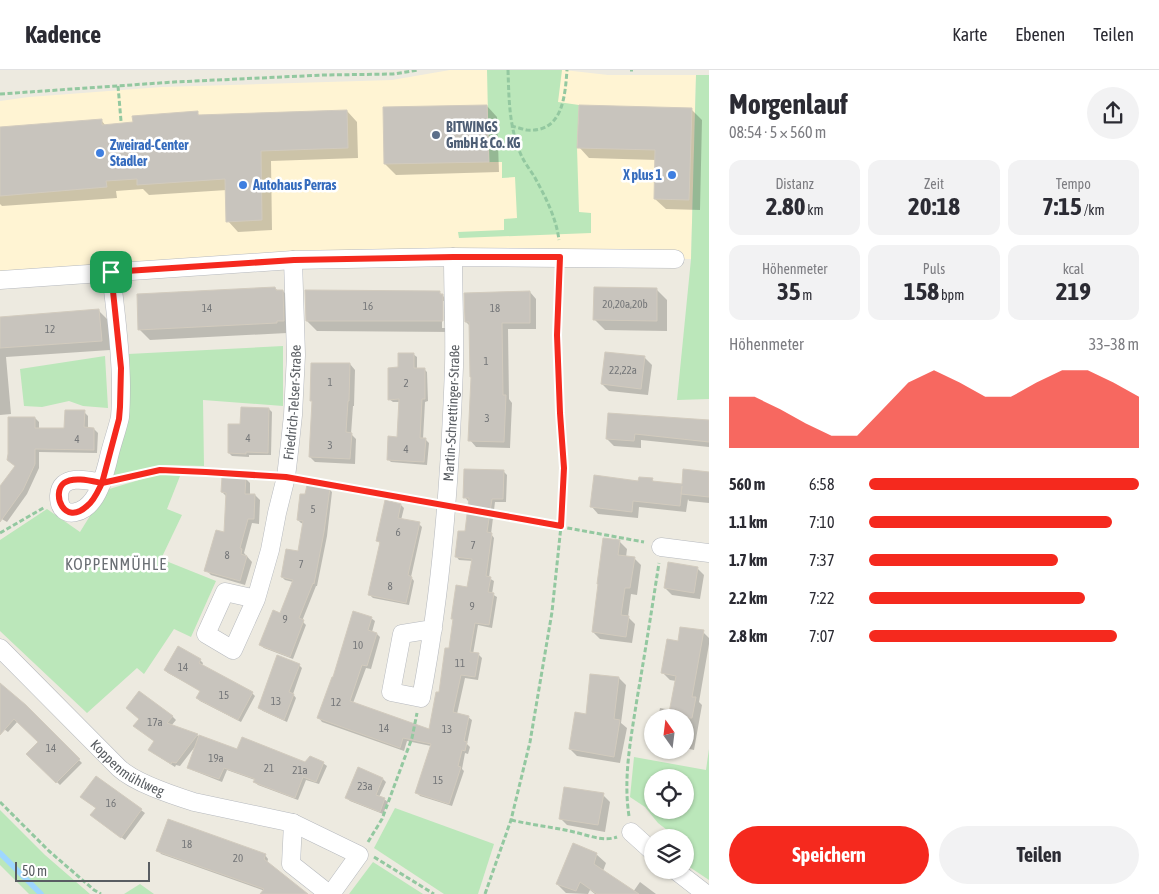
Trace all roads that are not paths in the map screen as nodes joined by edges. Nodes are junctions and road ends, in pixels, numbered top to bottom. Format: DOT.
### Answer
graph roads {
  1 [pos="453,257"];
  2 [pos="675,258"];
  3 [pos="294,260"];
  4 [pos="111,272"];
  5 [pos="0,280"];
  6 [pos="102,483"];
  7 [pos="661,547"];
  8 [pos="709,553"];
  9 [pos="256,599"];
  10 [pos="433,629"];
  11 [pos="0,648"];
  12 [pos="293,823"];
  13 [pos="631,832"];
  14 [pos="644,843"];
  15 [pos="687,879"];
  16 [pos="330,894"];
  17 [pos="706,894"];
  1 -- 2 [label="street"];
  1 -- 3 [label="street"];
  1 -- 10 [label="street, Martin-Schrettinger-Straße"];
  3 -- 4 [label="street"];
  3 -- 9 [label="street, Friedrich-Telser-Straße"];
  4 -- 5 [label="street"];
  4 -- 6 [label="street"];
  6 -- 6 [label="street"];
  7 -- 8 [label="street"];
  10 -- 10 [label="street, Martin-Schrettinger-Straße"];
  11 -- 12 [label="street, Koppenmühlweg"];
  12 -- 16 [label="street"];
  12 -- 16 [label="street, Koppenmühlweg"];
  13 -- 14 [label="street"];
  15 -- 17 [label="street"];
}
